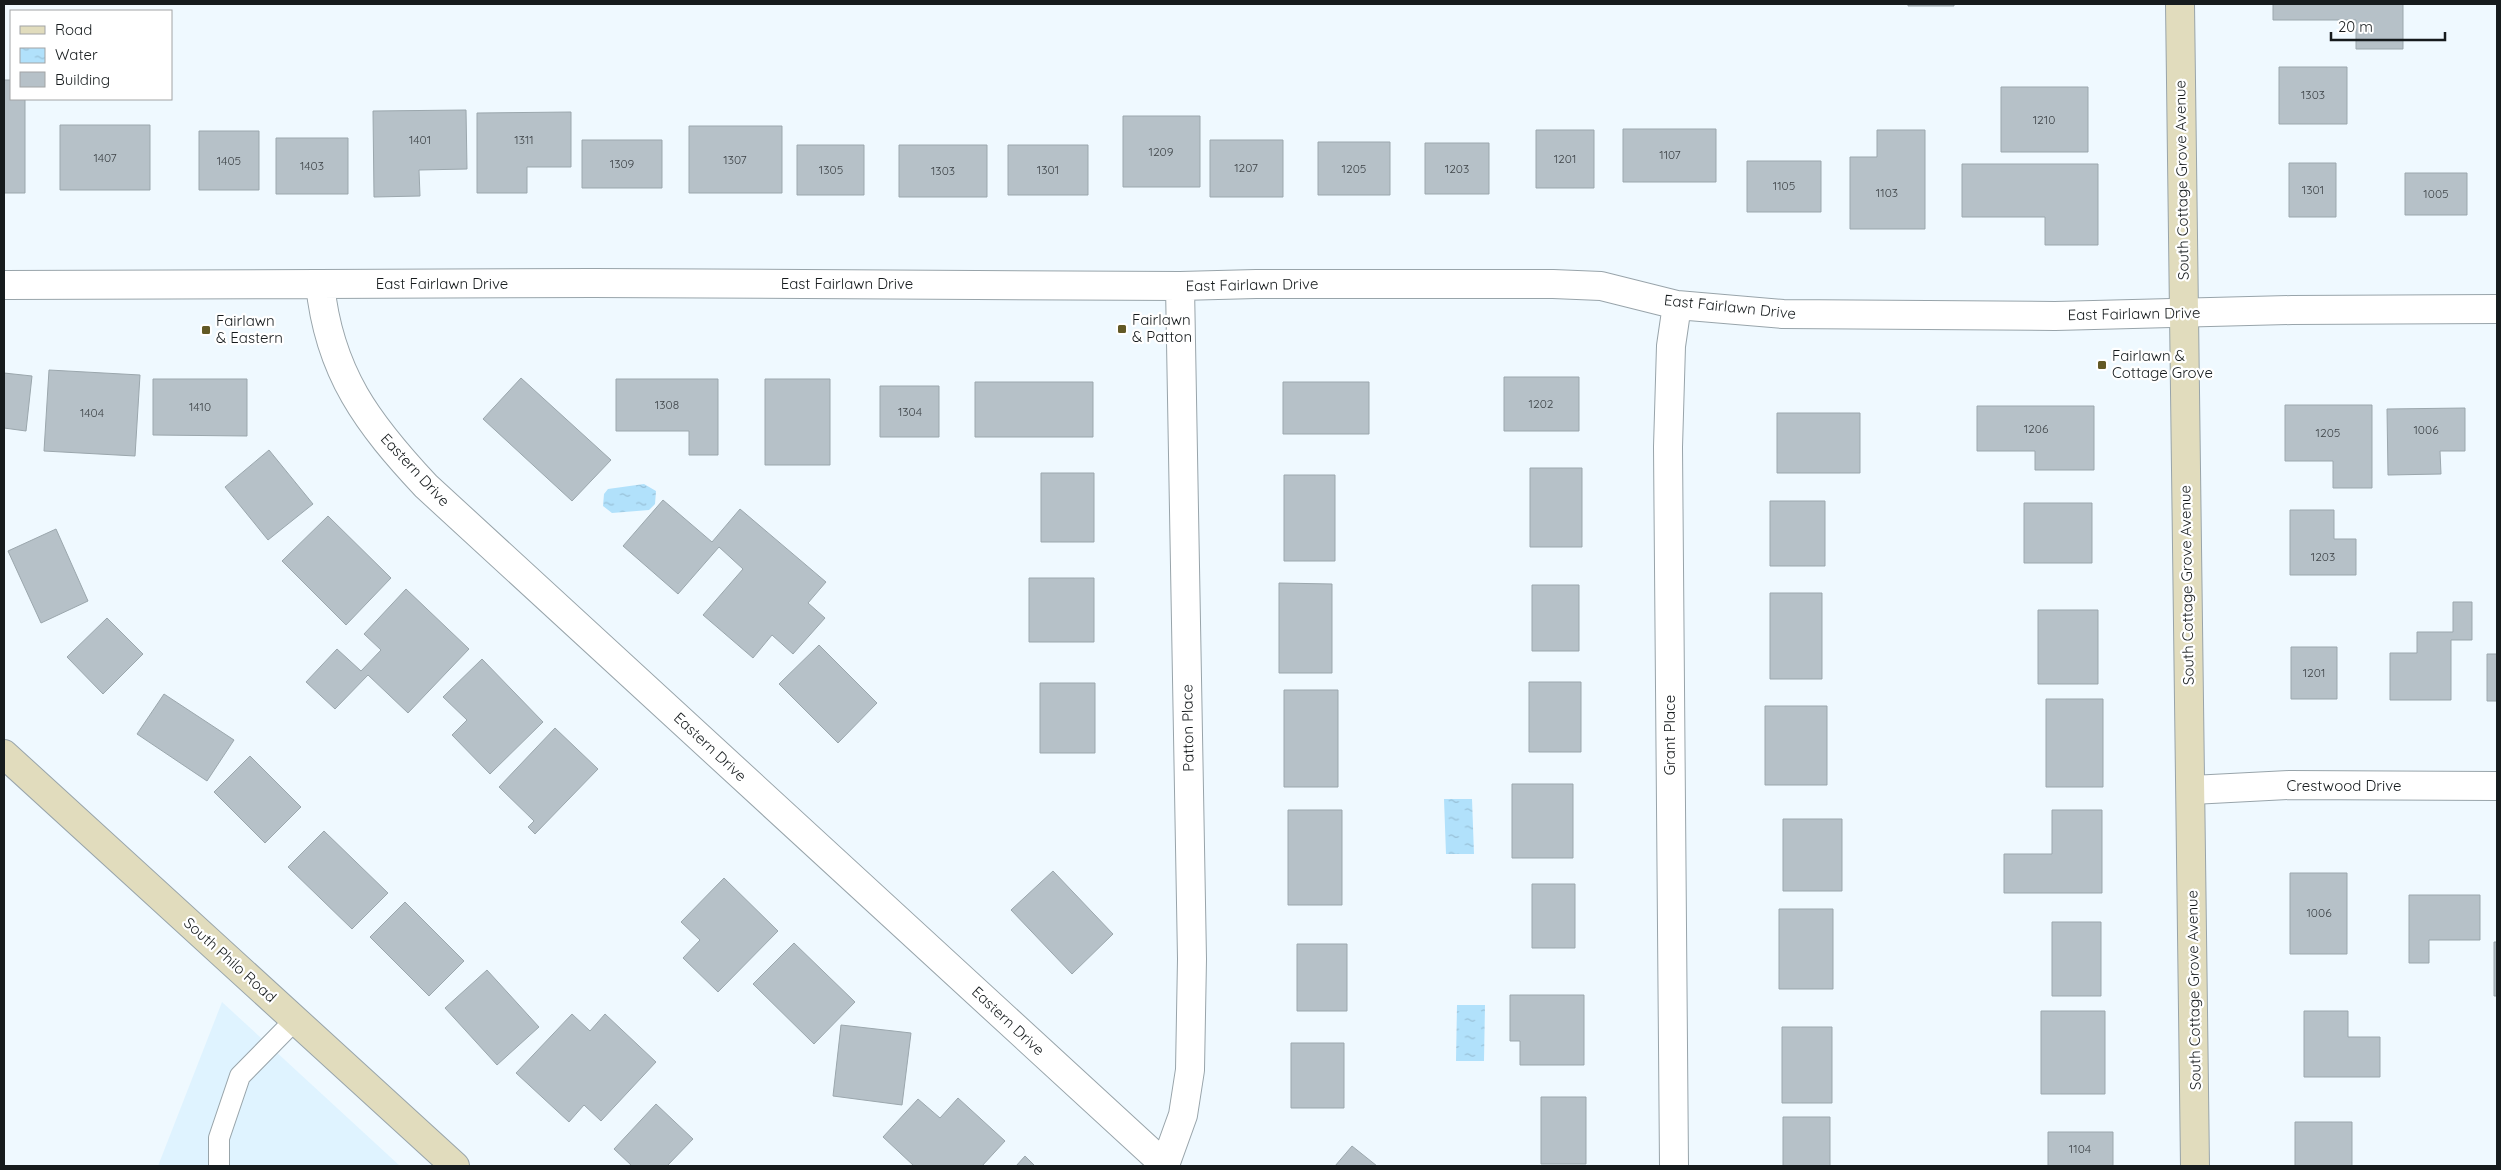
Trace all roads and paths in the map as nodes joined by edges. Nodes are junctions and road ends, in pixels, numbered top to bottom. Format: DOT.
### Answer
graph roads {
  1 [pos="2180,4"];
  2 [pos="320,284"];
  3 [pos="4,286"];
  4 [pos="1180,286"];
  5 [pos="1677,305"];
  6 [pos="2497,309"];
  7 [pos="2184,313"];
  8 [pos="4,754"];
  9 [pos="2497,786"];
  10 [pos="2192,790"];
  11 [pos="295,1020"];
  12 [pos="219,1166"];
  13 [pos="455,1166"];
  14 [pos="1165,1166"];
  15 [pos="1674,1166"];
  16 [pos="2196,1166"];
  1 -- 7 [label="street, South Cottage Grove Avenue"];
  2 -- 3 [label="street, East Fairlawn Drive"];
  2 -- 4 [label="street, East Fairlawn Drive"];
  2 -- 14 [label="street, Eastern Drive"];
  4 -- 5 [label="street, East Fairlawn Drive"];
  4 -- 14 [label="street, Patton Place"];
  5 -- 7 [label="street, East Fairlawn Drive"];
  5 -- 15 [label="street, Grant Place"];
  6 -- 7 [label="street, East Fairlawn Drive"];
  7 -- 10 [label="street, South Cottage Grove Avenue"];
  8 -- 11 [label="street, South Philo Road"];
  9 -- 10 [label="street, Crestwood Drive"];
  10 -- 16 [label="street, South Cottage Grove Avenue"];
  11 -- 12 [label="lane"];
  11 -- 13 [label="street, South Philo Road"];
}
